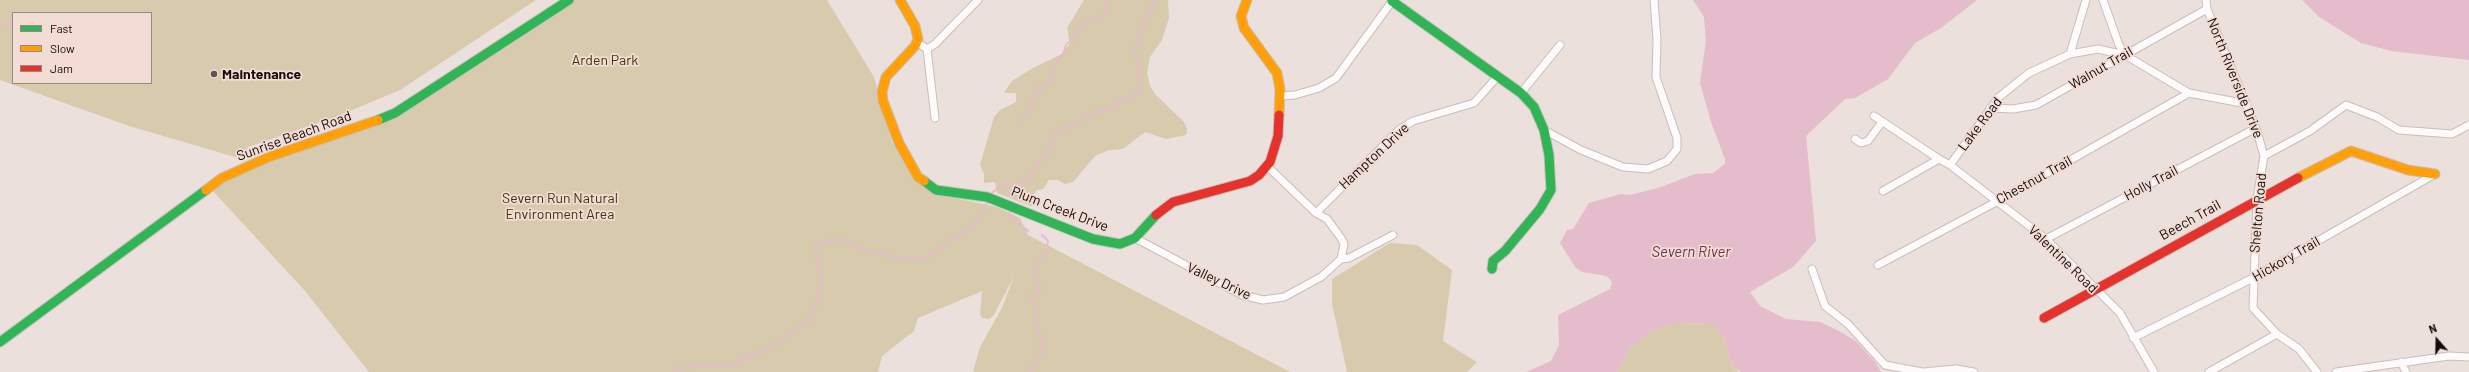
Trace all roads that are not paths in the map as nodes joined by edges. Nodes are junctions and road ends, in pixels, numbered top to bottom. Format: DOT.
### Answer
graph roads {
  1 [pos="569,0"];
  2 [pos="900,0"];
  3 [pos="978,0"];
  4 [pos="1247,0"];
  5 [pos="1654,0"];
  6 [pos="2086,0"];
  7 [pos="2103,0"];
  8 [pos="2206,0"];
  9 [pos="1393,1"];
  10 [pos="2207,9"];
  11 [pos="917,42"];
  12 [pos="1560,45"];
  13 [pos="927,49"];
  14 [pos="2070,54"];
  15 [pos="2125,55"];
  16 [pos="1498,76"];
  17 [pos="1521,93"];
  18 [pos="2189,93"];
  19 [pos="1280,96"];
  20 [pos="2247,104"];
  21 [pos="1990,108"];
  22 [pos="1874,116"];
  23 [pos="935,118"];
  24 [pos="1882,122"];
  25 [pos="2469,125"];
  26 [pos="2256,128"];
  27 [pos="1544,130"];
  28 [pos="1855,139"];
  29 [pos="2264,156"];
  30 [pos="1939,158"];
  31 [pos="1950,165"];
  32 [pos="1267,166"];
  33 [pos="2435,174"];
  34 [pos="1883,191"];
  35 [pos="2257,199"];
  36 [pos="1998,201"];
  37 [pos="1316,213"];
  38 [pos="1393,235"];
  39 [pos="1135,238"];
  40 [pos="2046,239"];
  41 [pos="1341,259"];
  42 [pos="1878,265"];
  43 [pos="1492,269"];
  44 [pos="1812,269"];
  45 [pos="2253,278"];
  46 [pos="2095,290"];
  47 [pos="2044,318"];
  48 [pos="2277,334"];
  49 [pos="2133,338"];
  50 [pos="0,342"];
  51 [pos="2469,358"];
  52 [pos="2401,362"];
  53 [pos="1923,372"];
  54 [pos="1974,372"];
  55 [pos="2154,372"];
  56 [pos="2209,372"];
  57 [pos="2317,372"];
  58 [pos="2336,372"];
  59 [pos="2406,372"];
  1 -- 50 [label="street, Sunrise Beach Road"];
  2 -- 11 [label="street"];
  3 -- 13 [label="street"];
  4 -- 19 [label="street"];
  5 -- 27 [label="street"];
  6 -- 14 [label="street"];
  7 -- 15 [label="street"];
  8 -- 10 [label="street, North Riverside Drive"];
  9 -- 16 [label="street"];
  9 -- 19 [label="street"];
  10 -- 15 [label="street, Walnut Trail"];
  10 -- 20 [label="street, North Riverside Drive"];
  11 -- 13 [label="street"];
  11 -- 39 [label="street, Plum Creek Drive"];
  12 -- 17 [label="street"];
  13 -- 23 [label="street"];
  14 -- 15 [label="street, Lake Road"];
  14 -- 21 [label="street, Lake Road"];
  15 -- 18 [label="street"];
  15 -- 21 [label="street, Walnut Trail"];
  16 -- 17 [label="street"];
  16 -- 37 [label="street, Hampton Drive"];
  17 -- 27 [label="street"];
  18 -- 20 [label="street"];
  18 -- 36 [label="street, Chestnut Trail"];
  19 -- 32 [label="street"];
  20 -- 26 [label="street, North Riverside Drive"];
  21 -- 31 [label="street, Lake Road"];
  22 -- 24 [label="street, Valentine Road"];
  24 -- 28 [label="street"];
  24 -- 30 [label="street, Valentine Road"];
  25 -- 29 [label="street"];
  26 -- 29 [label="street, North Riverside Drive"];
  26 -- 40 [label="street, Holly Trail"];
  27 -- 43 [label="street"];
  29 -- 35 [label="street, Shelton Road"];
  30 -- 31 [label="street, Valentine Road"];
  30 -- 34 [label="street"];
  31 -- 36 [label="street, Valentine Road"];
  32 -- 37 [label="street"];
  32 -- 39 [label="street"];
  33 -- 35 [label="street, Beech Trail"];
  33 -- 45 [label="street, Hickory Trail"];
  35 -- 45 [label="street, Shelton Road"];
  35 -- 46 [label="street, Beech Trail"];
  36 -- 40 [label="street, Valentine Road"];
  36 -- 42 [label="street, Chestnut Trail"];
  37 -- 41 [label="street"];
  38 -- 41 [label="street"];
  39 -- 41 [label="street, Valley Drive"];
  40 -- 46 [label="street, Valentine Road"];
  44 -- 53 [label="street"];
  45 -- 48 [label="street, Shelton Road"];
  45 -- 49 [label="street, Hickory Trail"];
  46 -- 47 [label="street, Beech Trail"];
  46 -- 49 [label="street, Valentine Road"];
  48 -- 56 [label="street"];
  48 -- 57 [label="street, Shelton Road"];
  49 -- 55 [label="street, Valentine Road"];
  51 -- 52 [label="street"];
  52 -- 58 [label="street"];
  52 -- 59 [label="street"];
  53 -- 54 [label="street"];
}
